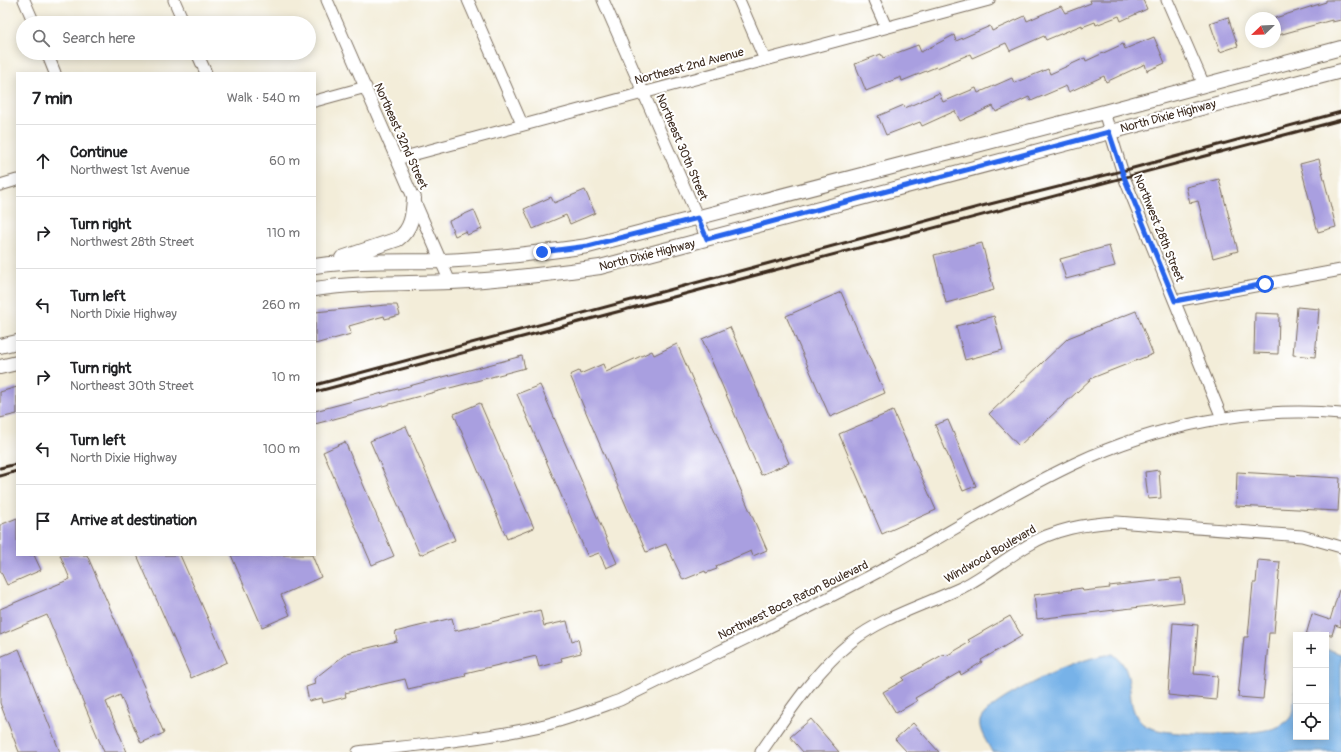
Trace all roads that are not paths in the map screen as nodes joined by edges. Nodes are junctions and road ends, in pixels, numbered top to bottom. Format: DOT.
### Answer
graph roads {
  1 [pos="24,0"];
  2 [pos="174,0"];
  3 [pos="327,0"];
  4 [pos="468,0"];
  5 [pos="604,0"];
  6 [pos="739,0"];
  7 [pos="874,0"];
  8 [pos="989,0"];
  9 [pos="1167,0"];
  10 [pos="31,16"];
  11 [pos="181,16"];
  12 [pos="886,27"];
  13 [pos="1341,48"];
  14 [pos="50,60"];
  15 [pos="200,60"];
  16 [pos="765,60"];
  17 [pos="1341,71"];
  18 [pos="55,72"];
  19 [pos="206,72"];
  20 [pos="1204,85"];
  21 [pos="366,87"];
  22 [pos="644,92"];
  23 [pos="316,101"];
  24 [pos="1104,112"];
  25 [pos="522,124"];
  26 [pos="1109,132"];
  27 [pos="396,158"];
  28 [pos="16,180"];
  29 [pos="0,185"];
  30 [pos="414,198"];
  31 [pos="698,218"];
  32 [pos="707,239"];
  33 [pos="441,261"];
  34 [pos="316,266"];
  35 [pos="1341,270"];
  36 [pos="450,282"];
  37 [pos="316,289"];
  38 [pos="1175,301"];
  39 [pos="16,342"];
  40 [pos="0,346"];
  41 [pos="16,363"];
  42 [pos="0,367"];
  43 [pos="1341,414"];
  44 [pos="1222,418"];
  45 [pos="1341,547"];
  46 [pos="358,752"];
  47 [pos="761,752"];
  1 -- 10 [label="street"];
  2 -- 11 [label="street"];
  3 -- 21 [label="street, Northeast 32nd Street"];
  4 -- 25 [label="street"];
  5 -- 22 [label="street, Northeast 30th Street"];
  6 -- 16 [label="street"];
  7 -- 12 [label="street"];
  8 -- 12 [label="street, Northeast 2nd Avenue"];
  9 -- 20 [label="street"];
  12 -- 16 [label="street, Northeast 2nd Avenue"];
  13 -- 20 [label="main road, North Dixie Highway"];
  14 -- 18 [label="street"];
  15 -- 19 [label="street"];
  16 -- 22 [label="street, Northeast 2nd Avenue"];
  17 -- 26 [label="main road, North Dixie Highway"];
  20 -- 24 [label="main road, North Dixie Highway"];
  21 -- 23 [label="street"];
  21 -- 27 [label="street, Northeast 32nd Street"];
  22 -- 25 [label="street, Northeast 2nd Avenue"];
  22 -- 31 [label="street, Northeast 30th Street"];
  24 -- 26 [label="street, Northwest 28th Street"];
  24 -- 31 [label="main road, North Dixie Highway"];
  25 -- 27 [label="street, Northeast 2nd Avenue"];
  26 -- 32 [label="main road, North Dixie Highway"];
  26 -- 38 [label="street, Northwest 28th Street"];
  27 -- 30 [label="street, Northeast 32nd Street"];
  28 -- 29 [label="street"];
  30 -- 33 [label="street, Northeast 32nd Street"];
  30 -- 34 [label="main road"];
  31 -- 32 [label="street, Northeast 30th Street"];
  31 -- 33 [label="main road, North Dixie Highway"];
  32 -- 36 [label="main road, North Dixie Highway"];
  33 -- 34 [label="main road, North Dixie Highway"];
  33 -- 36 [label="street, Northeast 32nd Street"];
  35 -- 38 [label="street"];
  36 -- 37 [label="main road, North Dixie Highway"];
  38 -- 44 [label="street, Northwest 28th Street"];
  39 -- 40 [label="main road"];
  41 -- 42 [label="main road"];
  43 -- 44 [label="street, Northwest Boca Raton Boulevard"];
  44 -- 46 [label="street, Northwest Boca Raton Boulevard"];
  45 -- 47 [label="street, Windwood Boulevard"];
}
